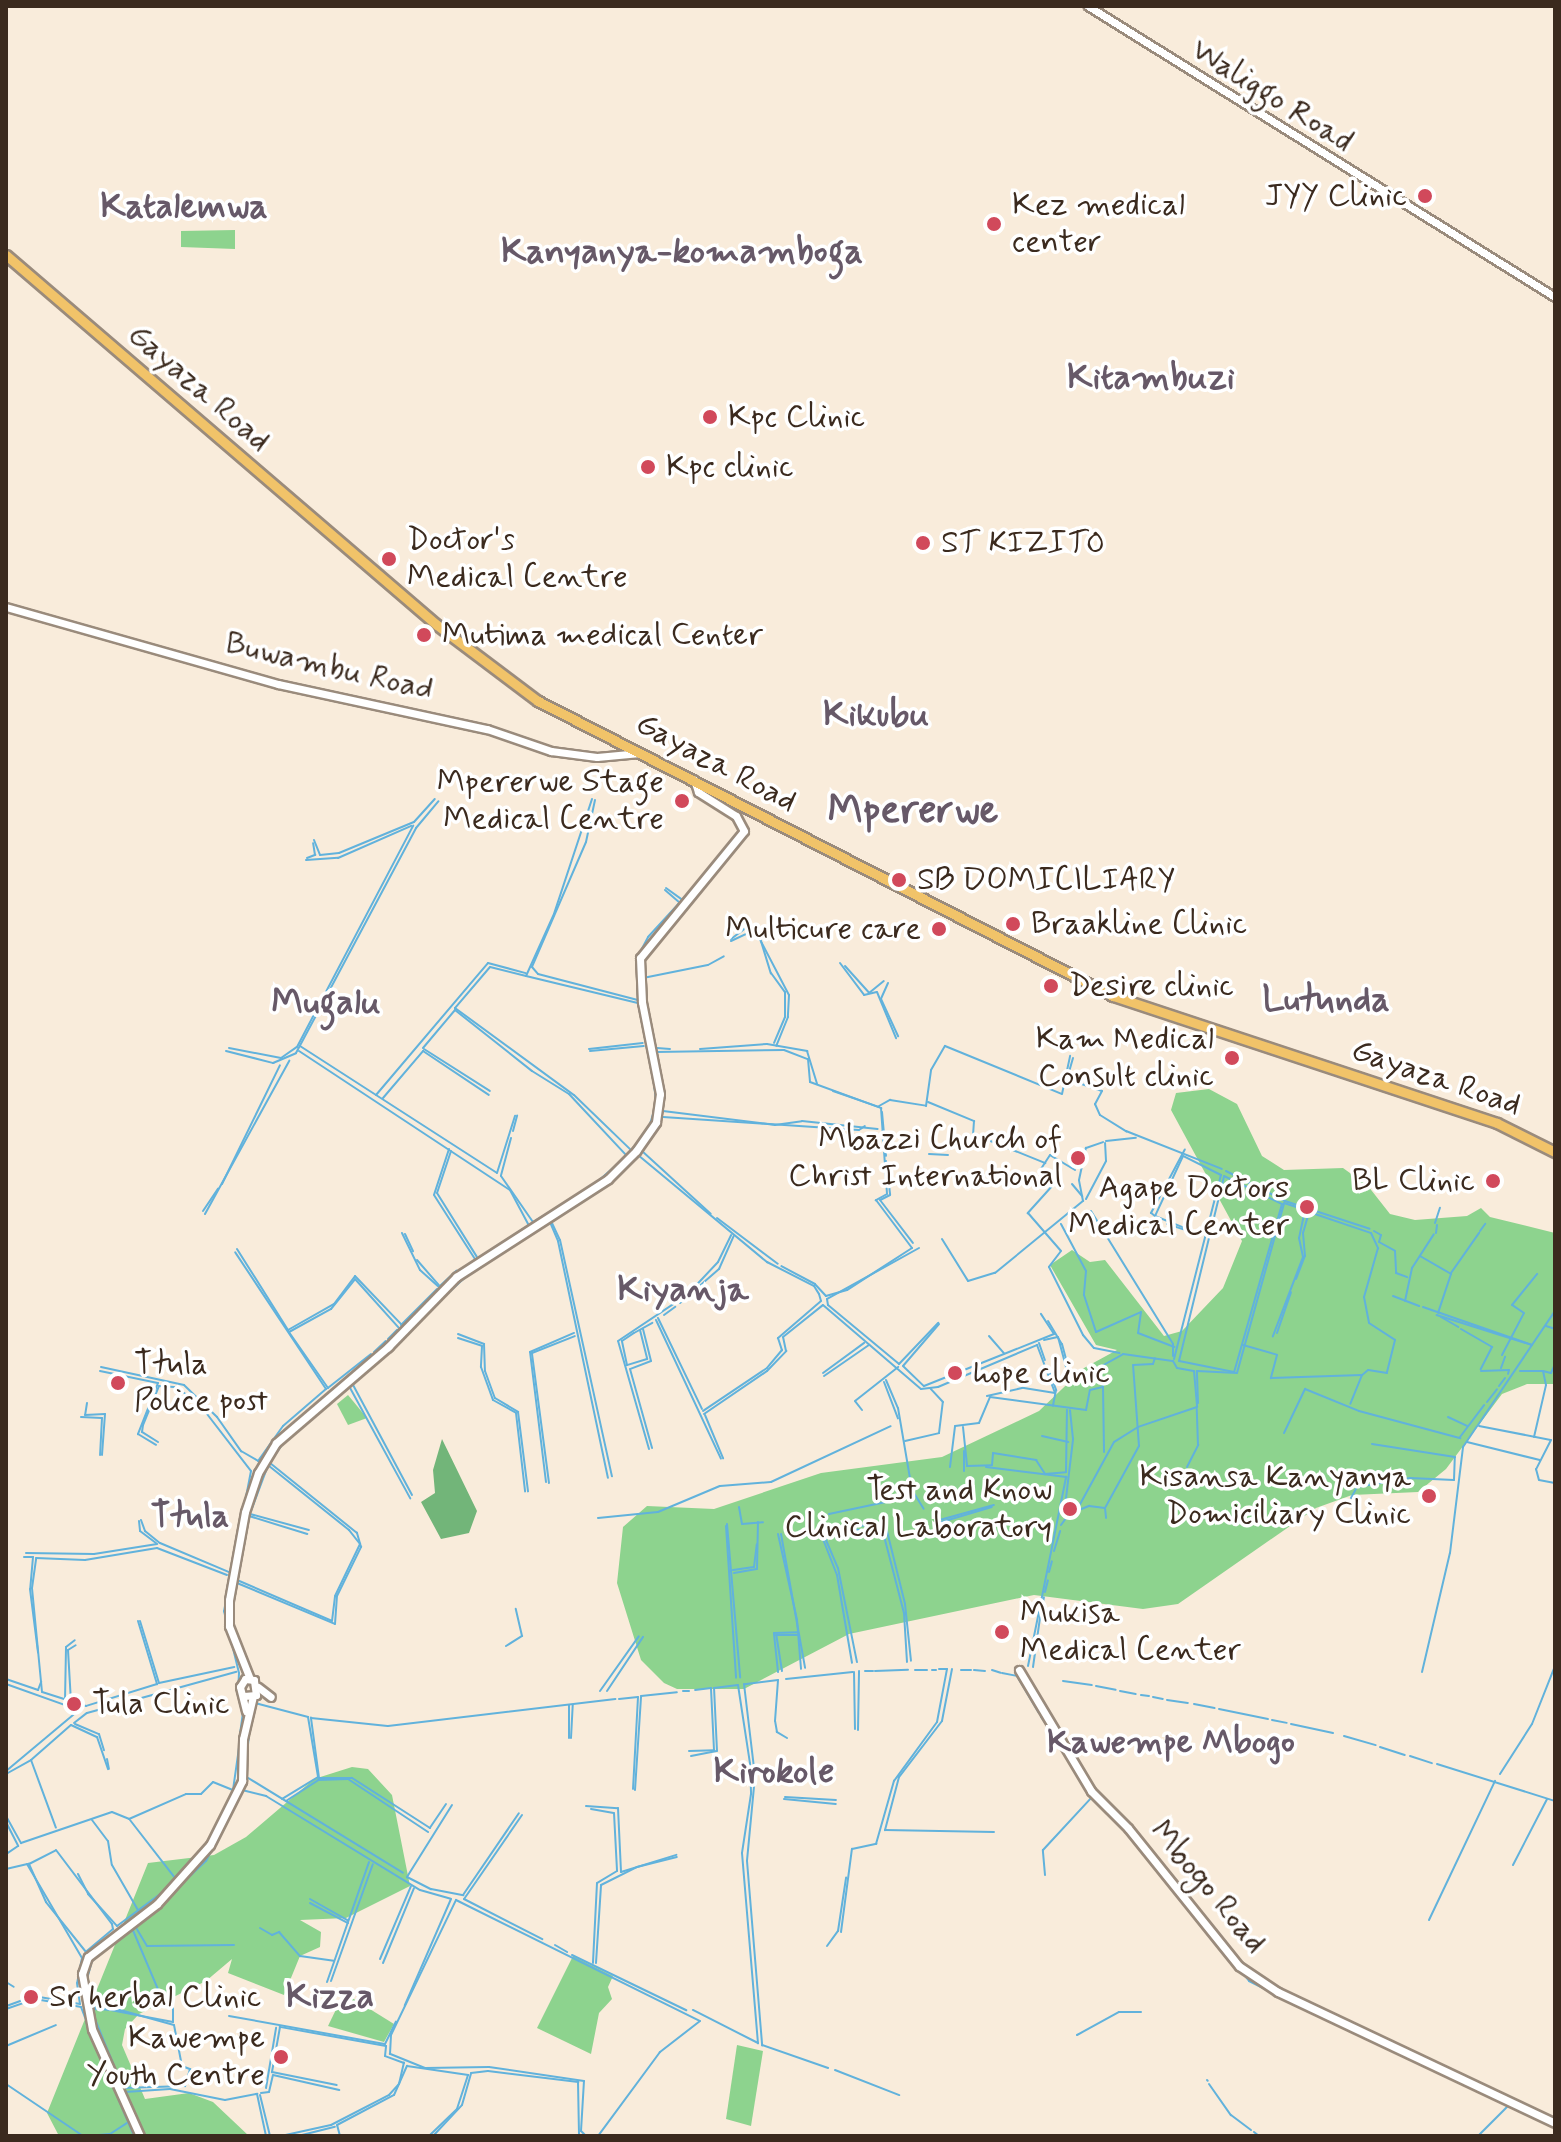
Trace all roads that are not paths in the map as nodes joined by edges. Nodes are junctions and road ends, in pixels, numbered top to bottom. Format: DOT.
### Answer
graph roads {
  1 [pos="1088,6"];
  2 [pos="6,255"];
  3 [pos="1555,297"];
  4 [pos="6,607"];
  5 [pos="643,753"];
  6 [pos="694,780"];
  7 [pos="1555,1152"];
  8 [pos="1019,1670"];
  9 [pos="246,1680"];
  10 [pos="253,1694"];
  11 [pos="1555,2123"];
  12 [pos="140,2136"];
  1 -- 3 [label="street, Waliggo Road"];
  2 -- 5 [label="main road, Gayaza Road"];
  4 -- 5 [label="street, Buwambu Road"];
  5 -- 6 [label="main road, Gayaza Road"];
  6 -- 7 [label="main road, Gayaza Road"];
  6 -- 9 [label="street"];
  8 -- 11 [label="street, Mbogo Road"];
  9 -- 10 [label="street"];
  9 -- 10 [label="street"];
  10 -- 12 [label="street"];
}
